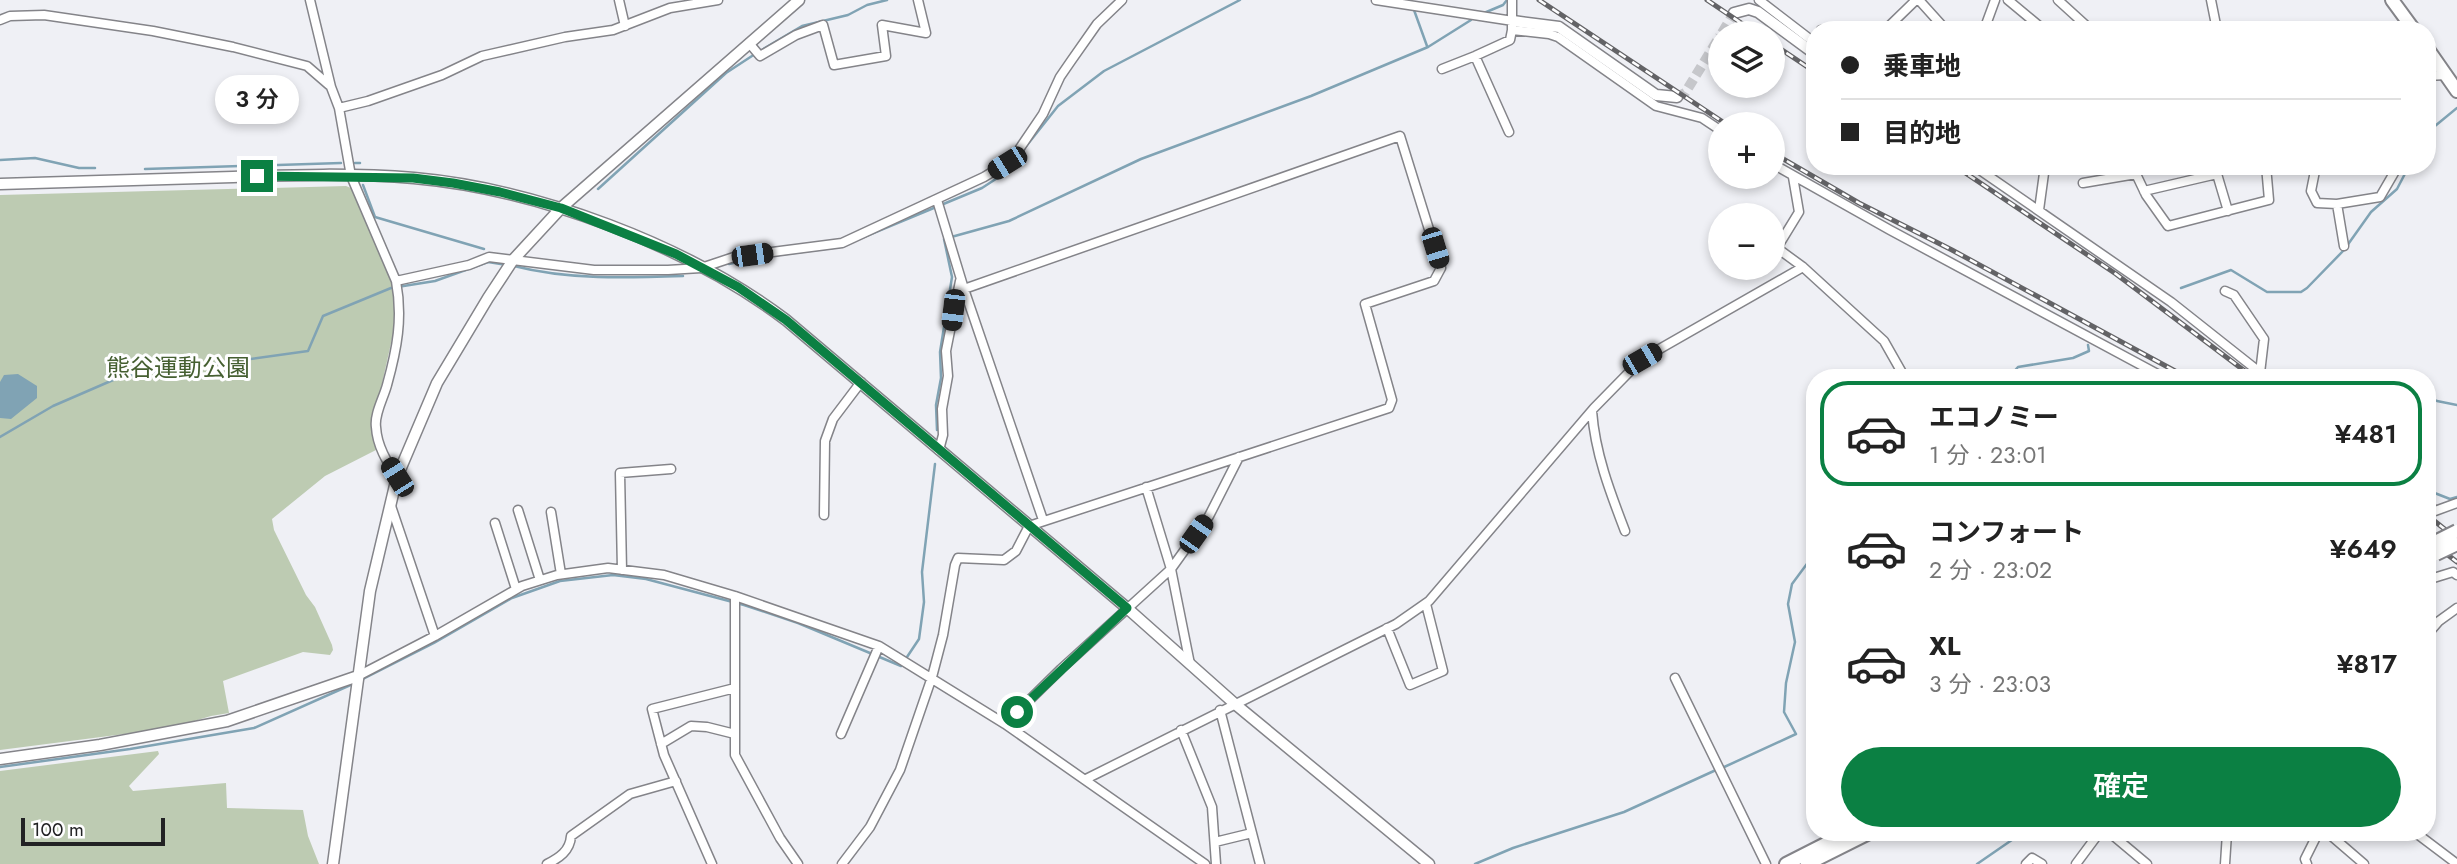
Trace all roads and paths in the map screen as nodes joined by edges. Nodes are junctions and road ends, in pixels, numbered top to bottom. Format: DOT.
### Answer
graph roads {
  1 [pos="310,0"];
  2 [pos="618,0"];
  3 [pos="718,0"];
  4 [pos="799,0"];
  5 [pos="918,0"];
  6 [pos="1122,0"];
  7 [pos="1376,0"];
  8 [pos="1512,0"];
  9 [pos="1759,0"];
  10 [pos="1918,0"];
  11 [pos="1995,0"];
  12 [pos="2008,0"];
  13 [pos="2058,0"];
  14 [pos="2211,0"];
  15 [pos="2392,0"];
  16 [pos="1734,13"];
  17 [pos="0,20"];
  18 [pos="1895,21"];
  19 [pos="1938,21"];
  20 [pos="1987,21"];
  21 [pos="2033,21"];
  22 [pos="2081,21"];
  23 [pos="2215,21"];
  24 [pos="2407,21"];
  25 [pos="1512,25"];
  26 [pos="625,26"];
  27 [pos="1806,34"];
  28 [pos="751,45"];
  29 [pos="1806,47"];
  30 [pos="1475,57"];
  31 [pos="2436,60"];
  32 [pos="1442,69"];
  33 [pos="2436,78"];
  34 [pos="2453,83"];
  35 [pos="331,88"];
  36 [pos="1677,97"];
  37 [pos="339,108"];
  38 [pos="1708,122"];
  39 [pos="1509,132"];
  40 [pos="1785,172"];
  41 [pos="1987,175"];
  42 [pos="2044,175"];
  43 [pos="2130,175"];
  44 [pos="2136,175"];
  45 [pos="2213,175"];
  46 [pos="2217,175"];
  47 [pos="2267,175"];
  48 [pos="2314,175"];
  49 [pos="2393,175"];
  50 [pos="351,176"];
  51 [pos="1793,177"];
  52 [pos="2083,183"];
  53 [pos="0,184"];
  54 [pos="2144,191"];
  55 [pos="937,200"];
  56 [pos="2337,204"];
  57 [pos="561,208"];
  58 [pos="2039,210"];
  59 [pos="2228,211"];
  60 [pos="1785,232"];
  61 [pos="2344,246"];
  62 [pos="1785,254"];
  63 [pos="513,261"];
  64 [pos="1803,267"];
  65 [pos="701,268"];
  66 [pos="961,278"];
  67 [pos="396,282"];
  68 [pos="964,289"];
  69 [pos="2225,290"];
  70 [pos="1900,369"];
  71 [pos="2148,369"];
  72 [pos="2255,369"];
  73 [pos="2263,369"];
  74 [pos="861,382"];
  75 [pos="1592,411"];
  76 [pos="939,450"];
  77 [pos="1239,457"];
  78 [pos="671,469"];
  79 [pos="397,477"];
  80 [pos="1146,487"];
  81 [pos="389,502"];
  82 [pos="2457,503"];
  83 [pos="518,510"];
  84 [pos="2436,510"];
  85 [pos="551,512"];
  86 [pos="824,515"];
  87 [pos="1043,520"];
  88 [pos="495,523"];
  89 [pos="1029,526"];
  90 [pos="1625,531"];
  91 [pos="2457,531"];
  92 [pos="2457,544"];
  93 [pos="2436,548"];
  94 [pos="2436,551"];
  95 [pos="1171,569"];
  96 [pos="622,570"];
  97 [pos="561,574"];
  98 [pos="2457,575"];
  99 [pos="2436,577"];
  100 [pos="540,580"];
  101 [pos="516,589"];
  102 [pos="735,597"];
  103 [pos="1426,604"];
  104 [pos="1127,608"];
  105 [pos="2457,608"];
  106 [pos="2436,624"];
  107 [pos="1387,628"];
  108 [pos="435,636"];
  109 [pos="878,647"];
  110 [pos="1190,664"];
  111 [pos="358,676"];
  112 [pos="932,677"];
  113 [pos="1675,678"];
  114 [pos="735,688"];
  115 [pos="1235,704"];
  116 [pos="1220,710"];
  117 [pos="1005,724"];
  118 [pos="1181,730"];
  119 [pos="735,734"];
  120 [pos="841,734"];
  121 [pos="661,744"];
  122 [pos="0,759"];
  123 [pos="1086,779"];
  124 [pos="676,781"];
  125 [pos="1252,833"];
  126 [pos="1831,841"];
  127 [pos="1853,841"];
  128 [pos="2093,841"];
  129 [pos="2119,841"];
  130 [pos="2226,841"];
  131 [pos="2314,841"];
  132 [pos="2337,841"];
  133 [pos="2427,841"];
  134 [pos="1215,842"];
  135 [pos="2144,863"];
  136 [pos="333,864"];
  137 [pos="547,864"];
  138 [pos="712,864"];
  139 [pos="798,864"];
  140 [pos="842,864"];
  141 [pos="1205,864"];
  142 [pos="1216,864"];
  143 [pos="1260,864"];
  144 [pos="1429,864"];
  145 [pos="1766,864"];
  146 [pos="1786,864"];
  147 [pos="1807,864"];
  148 [pos="2026,864"];
  149 [pos="2042,864"];
  150 [pos="2076,864"];
  151 [pos="2225,864"];
  152 [pos="2306,864"];
  153 [pos="2364,864"];
  154 [pos="2457,864"];
  1 -- 35 [label="street"];
  2 -- 26 [label="street"];
  3 -- 26 [label="street"];
  4 -- 28 [label="street"];
  5 -- 28 [label="street"];
  6 -- 55 [label="street"];
  7 -- 25 [label="street"];
  8 -- 25 [label="street"];
  9 -- 27 [label="street"];
  10 -- 18 [label="street"];
  10 -- 19 [label="street"];
  11 -- 20 [label="street"];
  12 -- 21 [label="street"];
  13 -- 22 [label="street"];
  14 -- 23 [label="street"];
  15 -- 24 [label="highway"];
  16 -- 29 [label="street"];
  17 -- 35 [label="street"];
  25 -- 30 [label="street"];
  25 -- 36 [label="street"];
  25 -- 38 [label="street"];
  26 -- 37 [label="street"];
  28 -- 57 [label="street"];
  30 -- 32 [label="street"];
  30 -- 39 [label="street"];
  31 -- 34 [label="highway"];
  33 -- 34 [label="street"];
  35 -- 37 [label="street"];
  37 -- 50 [label="street"];
  40 -- 51 [label="street"];
  41 -- 58 [label="street"];
  42 -- 58 [label="street"];
  43 -- 52 [label="street"];
  44 -- 54 [label="street"];
  45 -- 54 [label="street"];
  46 -- 59 [label="street"];
  47 -- 59 [label="street"];
  48 -- 56 [label="street"];
  49 -- 56 [label="street"];
  50 -- 53 [label="street"];
  50 -- 57 [label="street"];
  50 -- 67 [label="street"];
  51 -- 60 [label="street"];
  51 -- 71 [label="street"];
  54 -- 59 [label="street"];
  55 -- 65 [label="street"];
  55 -- 66 [label="street"];
  56 -- 61 [label="street"];
  57 -- 63 [label="street"];
  57 -- 65 [label="street"];
  58 -- 72 [label="street"];
  62 -- 64 [label="street"];
  63 -- 65 [label="street"];
  63 -- 67 [label="street"];
  63 -- 79 [label="street"];
  64 -- 70 [label="street"];
  64 -- 75 [label="street"];
  65 -- 74 [label="street"];
  66 -- 68 [label="street"];
  66 -- 76 [label="street"];
  67 -- 79 [label="street"];
  68 -- 77 [label="street"];
  68 -- 87 [label="street"];
  69 -- 73 [label="street"];
  74 -- 76 [label="street"];
  74 -- 86 [label="street"];
  75 -- 90 [label="street"];
  75 -- 103 [label="street"];
  76 -- 89 [label="street"];
  77 -- 80 [label="street"];
  77 -- 95 [label="street"];
  78 -- 96 [label="street"];
  79 -- 81 [label="street"];
  80 -- 87 [label="street"];
  80 -- 95 [label="street"];
  81 -- 108 [label="street"];
  81 -- 111 [label="street"];
  82 -- 84 [label="street"];
  83 -- 100 [label="street"];
  85 -- 97 [label="street"];
  87 -- 89 [label="street"];
  88 -- 101 [label="street"];
  89 -- 104 [label="street"];
  89 -- 112 [label="street"];
  91 -- 93 [label="highway, bridge"];
  92 -- 94 [label="highway, bridge"];
  95 -- 104 [label="street"];
  95 -- 110 [label="street"];
  96 -- 97 [label="street"];
  96 -- 102 [label="street"];
  97 -- 100 [label="street"];
  98 -- 99 [label="street"];
  100 -- 101 [label="street"];
  101 -- 108 [label="street"];
  102 -- 109 [label="street"];
  102 -- 114 [label="street"];
  103 -- 107 [label="street"];
  103 -- 107 [label="street"];
  104 -- 110 [label="street"];
  104 -- 117 [label="street"];
  105 -- 106 [label="street"];
  107 -- 115 [label="street"];
  108 -- 111 [label="street"];
  109 -- 112 [label="street"];
  109 -- 120 [label="street"];
  110 -- 115 [label="street"];
  111 -- 122 [label="street"];
  111 -- 136 [label="street"];
  112 -- 117 [label="street"];
  112 -- 140 [label="street"];
  113 -- 145 [label="street"];
  114 -- 119 [label="street"];
  114 -- 121 [label="street"];
  115 -- 116 [label="street"];
  115 -- 144 [label="street"];
  116 -- 118 [label="street"];
  116 -- 125 [label="street"];
  117 -- 123 [label="street"];
  118 -- 123 [label="street"];
  118 -- 134 [label="street"];
  119 -- 121 [label="street"];
  119 -- 139 [label="street"];
  121 -- 124 [label="street"];
  123 -- 141 [label="street"];
  124 -- 137 [label="street"];
  124 -- 138 [label="street"];
  125 -- 134 [label="street"];
  125 -- 143 [label="street"];
  126 -- 146 [label="highway"];
  127 -- 147 [label="highway"];
  128 -- 150 [label="street"];
  129 -- 135 [label="street"];
  130 -- 151 [label="street"];
  131 -- 152 [label="street"];
  132 -- 153 [label="street"];
  133 -- 154 [label="street"];
  134 -- 142 [label="street"];
  148 -- 149 [label="street"];
}
